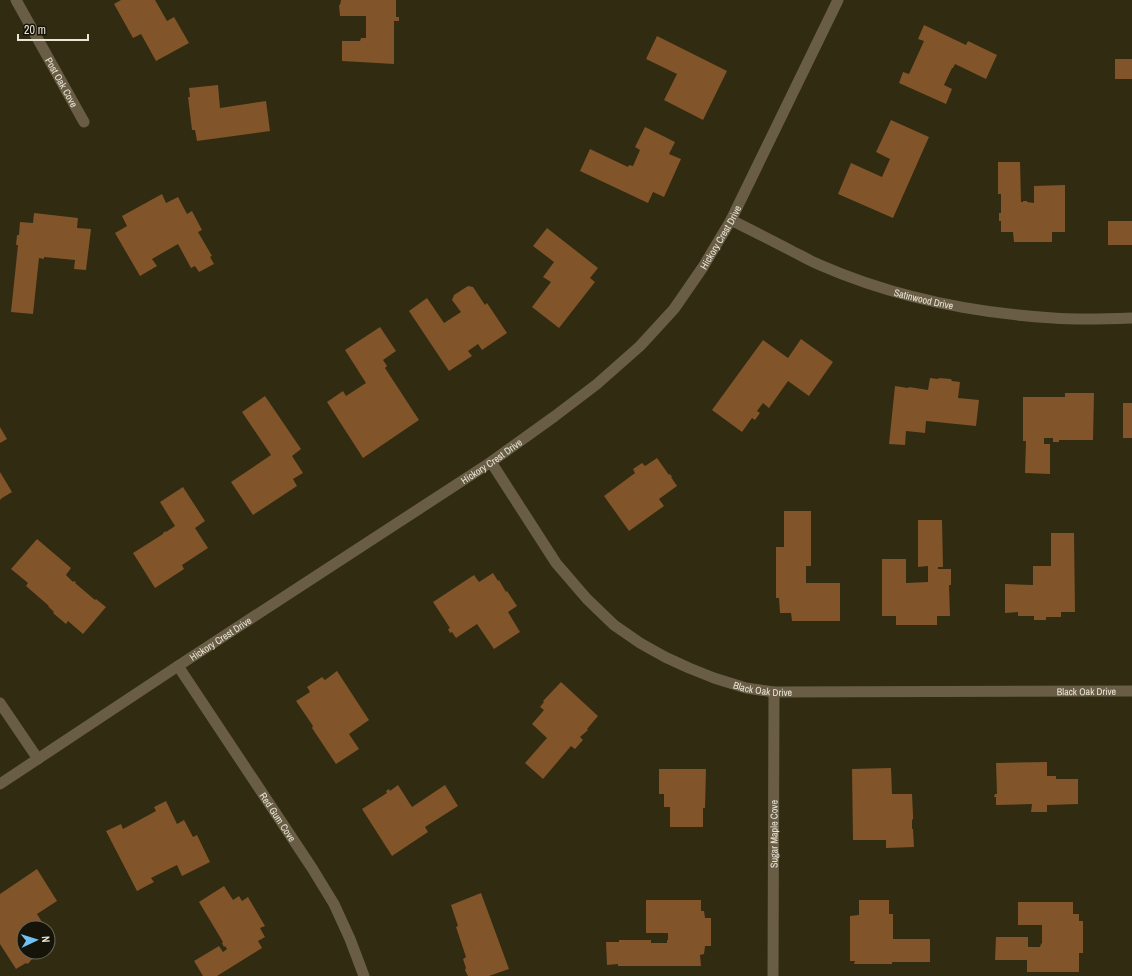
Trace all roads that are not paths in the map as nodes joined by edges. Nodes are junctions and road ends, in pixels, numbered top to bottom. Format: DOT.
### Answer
graph roads {
  1 [pos="16,0"];
  2 [pos="838,0"];
  3 [pos="84,122"];
  4 [pos="731,220"];
  5 [pos="1132,318"];
  6 [pos="491,462"];
  7 [pos="178,666"];
  8 [pos="1132,691"];
  9 [pos="774,692"];
  10 [pos="0,703"];
  11 [pos="38,759"];
  12 [pos="0,784"];
  13 [pos="364,976"];
  14 [pos="773,976"];
  1 -- 3 [label="street, Post Oak Cove"];
  2 -- 4 [label="street, Hickory Crest Drive"];
  4 -- 5 [label="street, Satinwood Drive"];
  4 -- 6 [label="street, Hickory Crest Drive"];
  6 -- 7 [label="street, Hickory Crest Drive"];
  6 -- 9 [label="street, Black Oak Drive"];
  7 -- 11 [label="street, Hickory Crest Drive"];
  7 -- 13 [label="street, Red Gum Cove"];
  8 -- 9 [label="street, Black Oak Drive"];
  9 -- 14 [label="street, Sugar Maple Cove"];
  10 -- 11 [label="street"];
  11 -- 12 [label="street, Hickory Crest Drive"];
}
